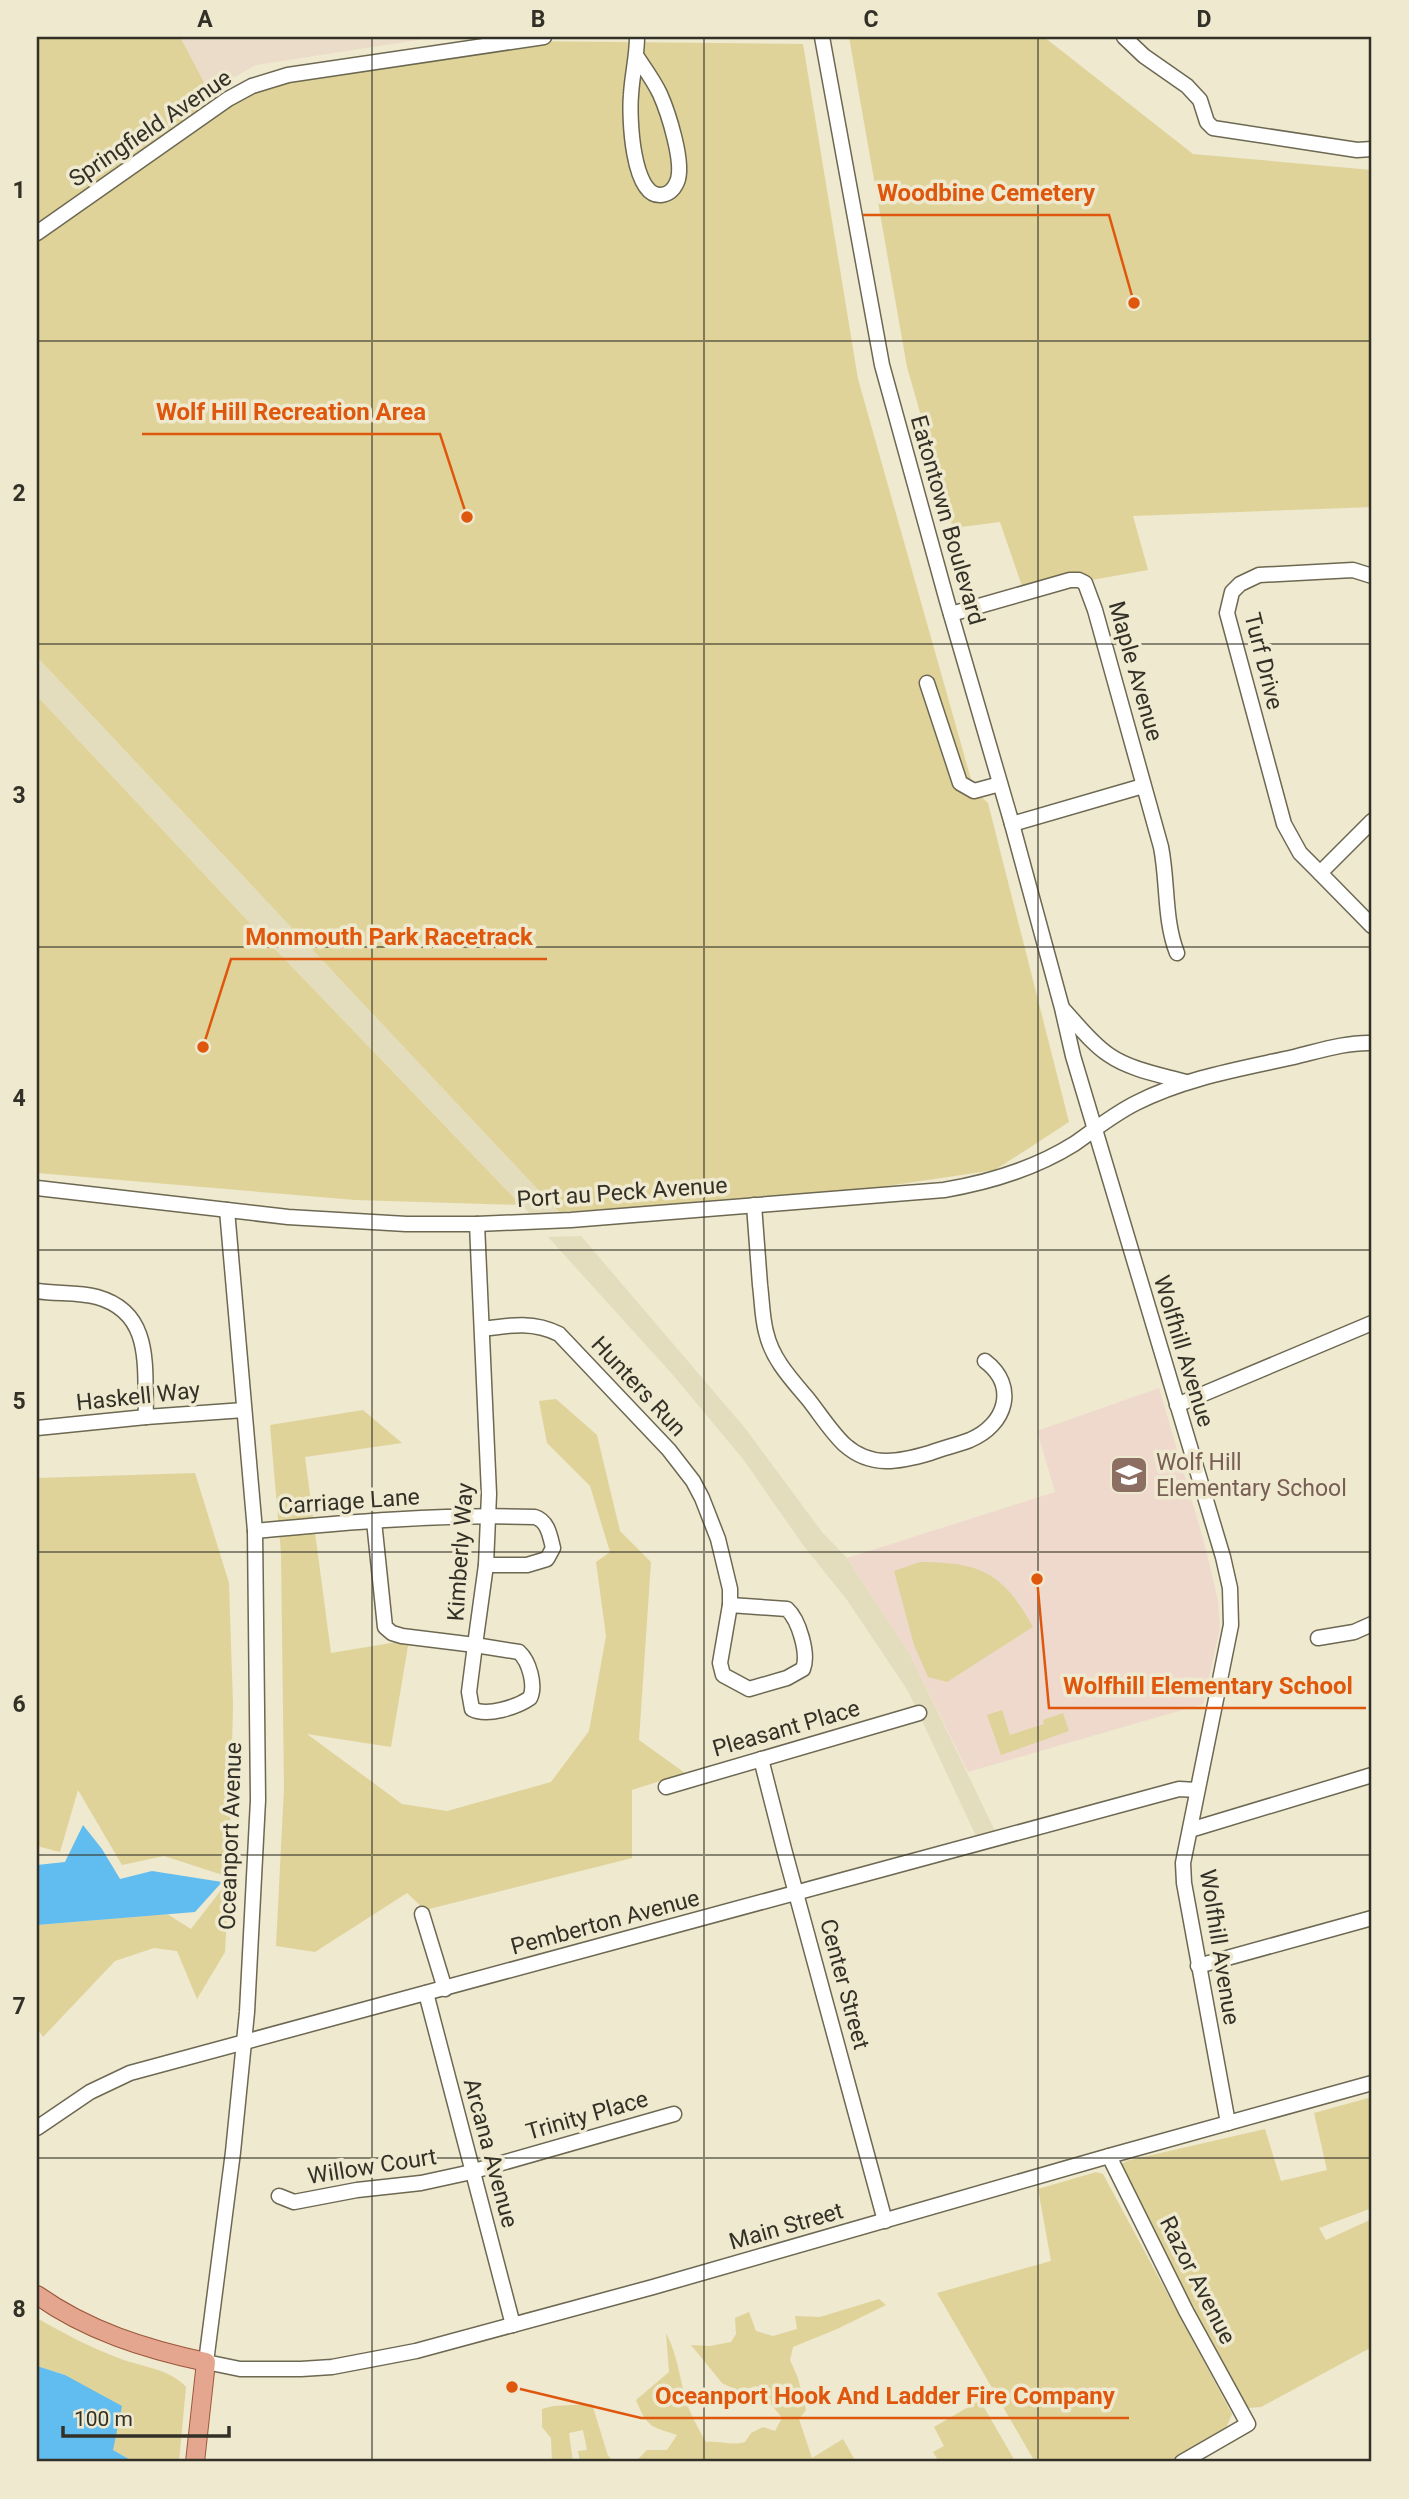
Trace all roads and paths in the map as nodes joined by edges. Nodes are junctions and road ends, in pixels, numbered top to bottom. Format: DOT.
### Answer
graph roads {
  1 [pos="544,37"];
  2 [pos="637,37"];
  3 [pos="822,37"];
  4 [pos="1124,37"];
  5 [pos="637,57"];
  6 [pos="1372,149"];
  7 [pos="37,233"];
  8 [pos="1372,576"];
  9 [pos="951,614"];
  10 [pos="926,683"];
  11 [pos="1000,784"];
  12 [pos="1143,786"];
  13 [pos="1372,821"];
  14 [pos="1012,824"];
  15 [pos="1320,873"];
  16 [pos="1372,926"];
  17 [pos="1177,953"];
  18 [pos="1062,1007"];
  19 [pos="1372,1043"];
  20 [pos="1186,1082"];
  21 [pos="1094,1130"];
  22 [pos="37,1188"];
  23 [pos="754,1205"];
  24 [pos="227,1210"];
  25 [pos="477,1224"];
  26 [pos="37,1291"];
  27 [pos="1372,1323"];
  28 [pos="483,1329"];
  29 [pos="985,1361"];
  30 [pos="1177,1405"];
  31 [pos="244,1410"];
  32 [pos="146,1417"];
  33 [pos="37,1428"];
  34 [pos="488,1516"];
  35 [pos="374,1521"];
  36 [pos="255,1531"];
  37 [pos="486,1564"];
  38 [pos="730,1605"];
  39 [pos="1372,1625"];
  40 [pos="1318,1638"];
  41 [pos="475,1646"];
  42 [pos="919,1713"];
  43 [pos="761,1759"];
  44 [pos="1372,1775"];
  45 [pos="666,1787"];
  46 [pos="1197,1790"];
  47 [pos="1190,1830"];
  48 [pos="797,1893"];
  49 [pos="422,1914"];
  50 [pos="1372,1918"];
  51 [pos="1198,1966"];
  52 [pos="444,1989"];
  53 [pos="426,1993"];
  54 [pos="244,2044"];
  55 [pos="1372,2083"];
  56 [pos="674,2114"];
  57 [pos="1228,2123"];
  58 [pos="37,2128"];
  59 [pos="1109,2156"];
  60 [pos="472,2170"];
  61 [pos="279,2196"];
  62 [pos="886,2221"];
  63 [pos="37,2295"];
  64 [pos="513,2325"];
  65 [pos="206,2362"];
  66 [pos="195,2462"];
  67 [pos="1182,2462"];
  1 -- 7 [label="street, Springfield Avenue"];
  2 -- 5 [label="street"];
  3 -- 9 [label="street, Eatontown Boulevard"];
  4 -- 6 [label="street"];
  5 -- 5 [label="street"];
  8 -- 15 [label="street, Turf Drive"];
  9 -- 11 [label="street, Eatontown Boulevard"];
  9 -- 12 [label="street, Maple Avenue"];
  10 -- 11 [label="street"];
  11 -- 14 [label="street, Eatontown Boulevard"];
  12 -- 14 [label="street"];
  12 -- 17 [label="street"];
  13 -- 15 [label="street"];
  14 -- 18 [label="street, Eatontown Boulevard"];
  15 -- 16 [label="street, Turf Drive"];
  18 -- 20 [label="street"];
  18 -- 21 [label="street, Wolfhill Avenue"];
  19 -- 20 [label="street"];
  20 -- 21 [label="street, Port au Peck Avenue"];
  21 -- 23 [label="street, Port au Peck Avenue"];
  21 -- 30 [label="street, Wolfhill Avenue"];
  22 -- 24 [label="street, Port au Peck Avenue"];
  23 -- 25 [label="street, Port au Peck Avenue"];
  23 -- 29 [label="street"];
  24 -- 25 [label="street, Port au Peck Avenue"];
  24 -- 31 [label="street, Oceanport Avenue"];
  25 -- 28 [label="street, Kimberly Way"];
  26 -- 32 [label="street"];
  27 -- 30 [label="street"];
  28 -- 34 [label="street, Kimberly Way"];
  28 -- 38 [label="street, Hunters Run"];
  30 -- 46 [label="street, Wolfhill Avenue"];
  31 -- 32 [label="street, Haskell Way"];
  31 -- 36 [label="street, Oceanport Avenue"];
  32 -- 33 [label="street, Haskell Way"];
  34 -- 35 [label="street, Carriage Lane"];
  34 -- 37 [label="street, Kimberly Way"];
  34 -- 37 [label="street, Carriage Lane"];
  35 -- 36 [label="street, Carriage Lane"];
  35 -- 41 [label="street, Kimberly Way"];
  36 -- 54 [label="street, Oceanport Avenue"];
  37 -- 41 [label="street, Kimberly Way"];
  38 -- 38 [label="street"];
  39 -- 40 [label="street"];
  41 -- 41 [label="street"];
  42 -- 43 [label="street, Pleasant Place"];
  43 -- 45 [label="street, Pleasant Place"];
  43 -- 48 [label="street, Center Street"];
  44 -- 47 [label="street"];
  46 -- 47 [label="street, Wolfhill Avenue"];
  46 -- 48 [label="street, Pemberton Avenue"];
  47 -- 51 [label="street, Wolfhill Avenue"];
  48 -- 52 [label="street, Pemberton Avenue"];
  48 -- 62 [label="street, Center Street"];
  49 -- 52 [label="street"];
  50 -- 51 [label="street"];
  51 -- 57 [label="street, Wolfhill Avenue"];
  52 -- 53 [label="street, Pemberton Avenue"];
  53 -- 54 [label="street, Pemberton Avenue"];
  53 -- 60 [label="street, Arcana Avenue"];
  54 -- 58 [label="street, Pemberton Avenue"];
  54 -- 65 [label="street, Oceanport Avenue"];
  55 -- 57 [label="street, Main Street"];
  56 -- 60 [label="street, Trinity Place"];
  57 -- 59 [label="street, Main Street"];
  59 -- 62 [label="street, Main Street"];
  59 -- 67 [label="street, Razor Avenue"];
  60 -- 61 [label="street, Willow Court"];
  60 -- 64 [label="street, Arcana Avenue"];
  62 -- 64 [label="street, Main Street"];
  63 -- 65 [label="main road"];
  64 -- 65 [label="street, Main Street"];
  65 -- 66 [label="main road, Oceanport Avenue"];
}
